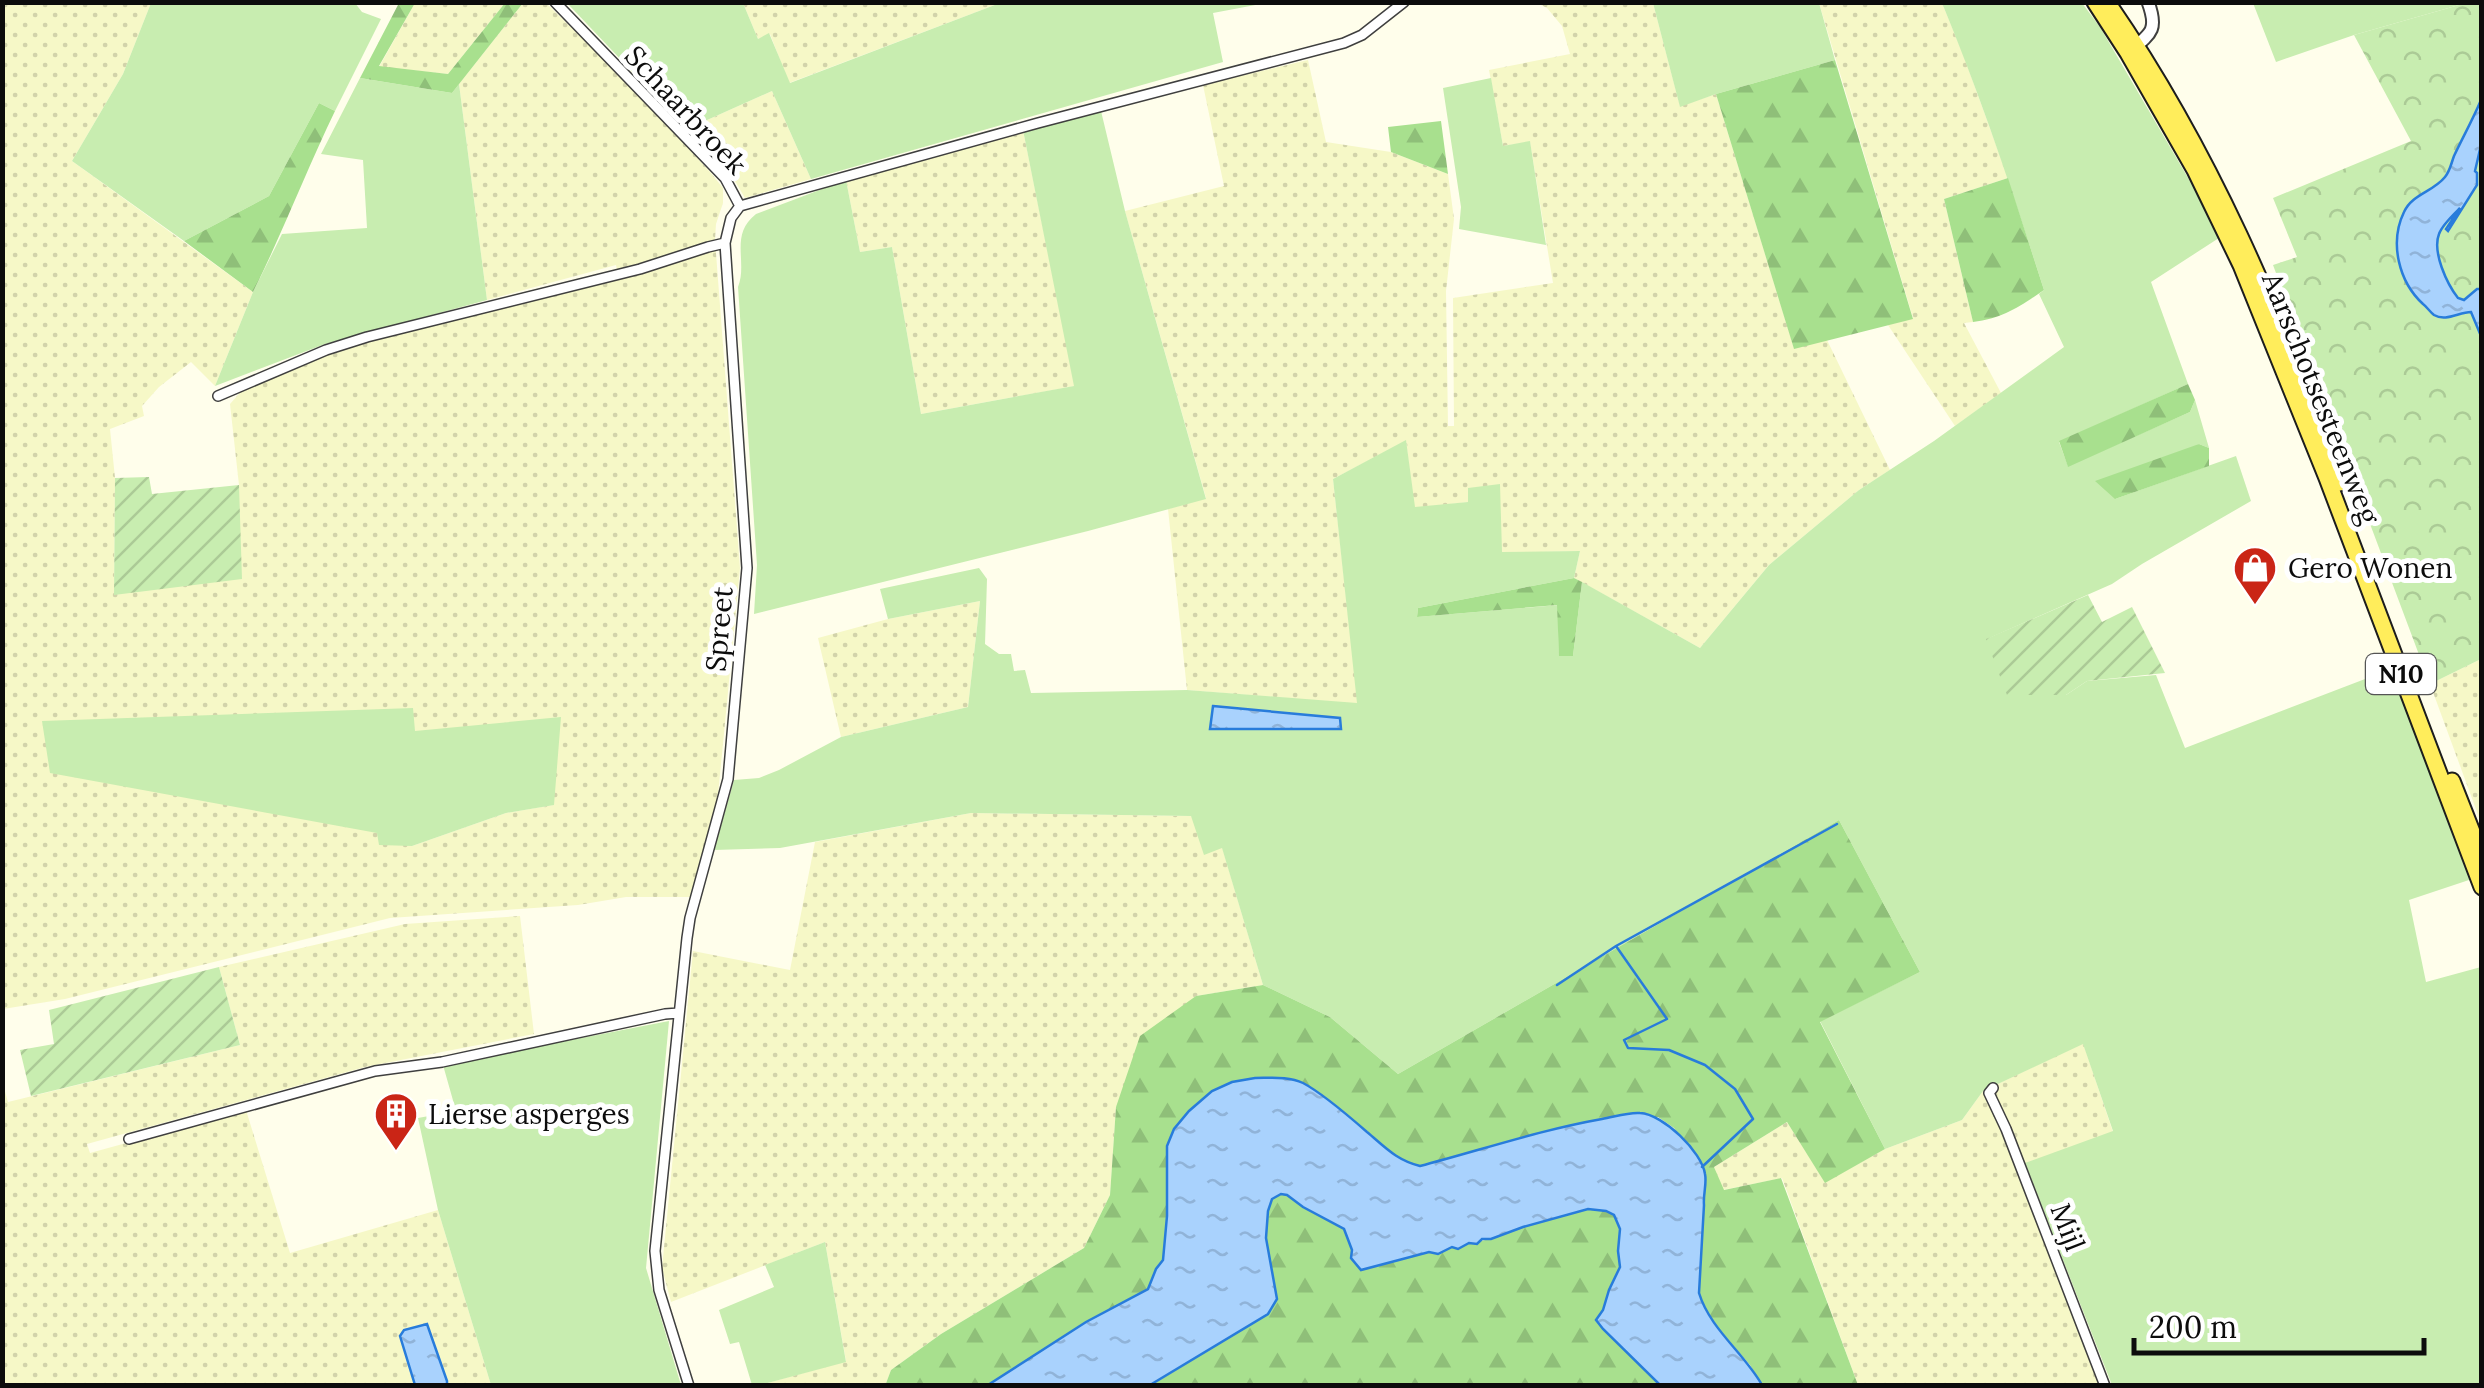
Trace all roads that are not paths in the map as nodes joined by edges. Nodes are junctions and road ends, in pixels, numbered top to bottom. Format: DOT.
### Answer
graph roads {
  1 [pos="555,2"];
  2 [pos="1404,2"];
  3 [pos="2095,2"];
  4 [pos="2108,2"];
  5 [pos="2148,2"];
  6 [pos="2133,49"];
  7 [pos="2178,128"];
  8 [pos="740,206"];
  9 [pos="725,243"];
  10 [pos="218,396"];
  11 [pos="2482,857"];
  12 [pos="2482,888"];
  13 [pos="680,1014"];
  14 [pos="1994,1088"];
  15 [pos="129,1138"];
  16 [pos="690,1386"];
  17 [pos="2104,1386"];
  1 -- 8 [label="street, Schaarbroek"];
  2 -- 8 [label="street"];
  3 -- 6 [label="main road, Aarschotsesteenweg / N10"];
  4 -- 6 [label="main road, Aarschotsesteenweg / N10"];
  5 -- 6 [label="street"];
  6 -- 7 [label="main road, Aarschotsesteenweg / N10"];
  7 -- 11 [label="main road, Aarschotsesteenweg / N10"];
  7 -- 12 [label="main road, Aarschotsesteenweg / N10"];
  8 -- 9 [label="street, Spreet"];
  9 -- 10 [label="street"];
  9 -- 13 [label="street, Spreet"];
  13 -- 15 [label="street"];
  13 -- 16 [label="street, Spreet"];
  14 -- 17 [label="street, Mijl"];
}
